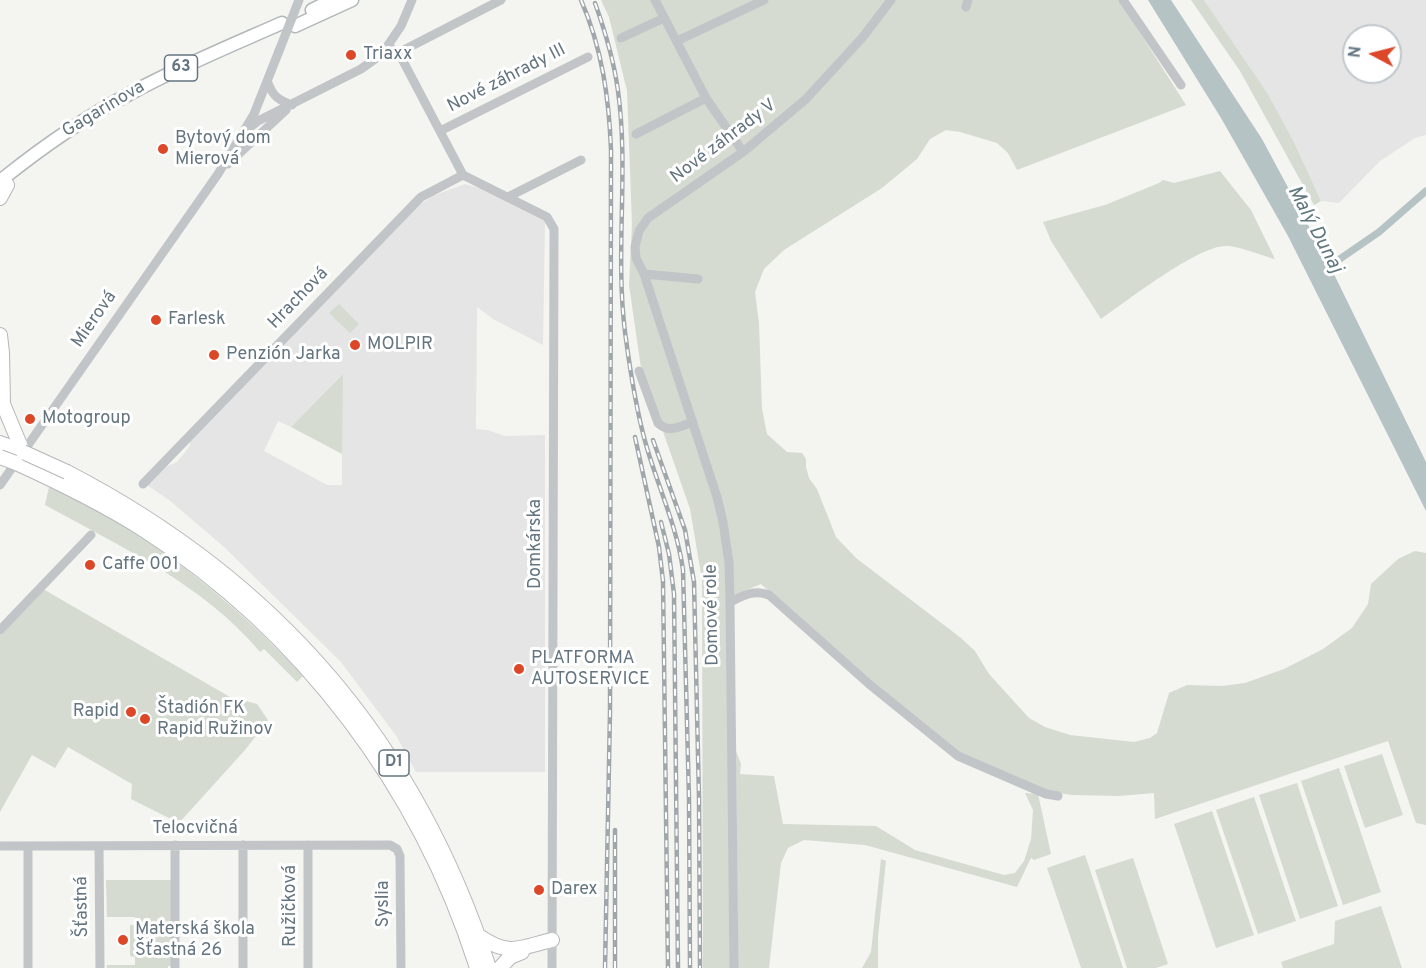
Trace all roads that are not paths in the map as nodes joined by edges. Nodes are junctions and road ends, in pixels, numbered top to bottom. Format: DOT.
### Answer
graph roads {
  1 [pos="299,0"];
  2 [pos="332,0"];
  3 [pos="352,0"];
  4 [pos="412,0"];
  5 [pos="501,0"];
  6 [pos="655,0"];
  7 [pos="764,0"];
  8 [pos="891,0"];
  9 [pos="1123,0"];
  10 [pos="664,18"];
  11 [pos="280,28"];
  12 [pos="621,38"];
  13 [pos="677,41"];
  14 [pos="388,46"];
  15 [pos="398,53"];
  16 [pos="588,57"];
  17 [pos="268,83"];
  18 [pos="1181,85"];
  19 [pos="706,98"];
  20 [pos="292,105"];
  21 [pos="440,130"];
  22 [pos="244,132"];
  23 [pos="636,134"];
  24 [pos="742,152"];
  25 [pos="581,160"];
  26 [pos="218,174"];
  27 [pos="463,175"];
  28 [pos="2,186"];
  29 [pos="508,197"];
  30 [pos="0,198"];
  31 [pos="644,274"];
  32 [pos="698,279"];
  33 [pos="0,335"];
  34 [pos="639,371"];
  35 [pos="693,422"];
  36 [pos="0,443"];
  37 [pos="19,457"];
  38 [pos="0,459"];
  39 [pos="64,477"];
  40 [pos="143,484"];
  41 [pos="0,485"];
  42 [pos="91,535"];
  43 [pos="730,602"];
  44 [pos="0,630"];
  45 [pos="1058,796"];
  46 [pos="175,845"];
  47 [pos="243,845"];
  48 [pos="308,845"];
  49 [pos="390,845"];
  50 [pos="0,846"];
  51 [pos="28,846"];
  52 [pos="99,846"];
  53 [pos="479,936"];
  54 [pos="552,943"];
  55 [pos="28,968"];
  56 [pos="100,968"];
  57 [pos="176,968"];
  58 [pos="243,968"];
  59 [pos="308,968"];
  60 [pos="401,968"];
  61 [pos="477,968"];
  62 [pos="489,968"];
  63 [pos="501,968"];
  64 [pos="552,968"];
  65 [pos="734,968"];
  1 -- 17 [label="street, Mierová, bridge"];
  2 -- 3 [label="main road"];
  4 -- 14 [label="street, Mierová"];
  5 -- 15 [label="street"];
  6 -- 10 [label="street"];
  7 -- 13 [label="street"];
  8 -- 24 [label="street, Nové záhrady V"];
  9 -- 18 [label="street"];
  10 -- 12 [label="street"];
  10 -- 13 [label="street"];
  11 -- 28 [label="main road, Gagarinova / 63"];
  13 -- 19 [label="street"];
  14 -- 15 [label="street"];
  14 -- 20 [label="street, Mierová"];
  15 -- 21 [label="street"];
  16 -- 21 [label="street, Nové záhrady III"];
  17 -- 20 [label="street"];
  17 -- 22 [label="street, Mierová"];
  19 -- 23 [label="street"];
  19 -- 24 [label="street"];
  20 -- 22 [label="street, Mierová"];
  20 -- 26 [label="street, Mierová"];
  21 -- 27 [label="street"];
  22 -- 26 [label="street, Mierová"];
  24 -- 31 [label="street, Nové záhrady V"];
  25 -- 29 [label="street"];
  26 -- 41 [label="street, Mierová"];
  27 -- 29 [label="street, Domkárska"];
  27 -- 40 [label="street, Hrachová"];
  28 -- 30 [label="highway"];
  29 -- 54 [label="street, Domkárska"];
  31 -- 32 [label="street"];
  31 -- 35 [label="street, Domové role"];
  33 -- 37 [label="highway"];
  34 -- 35 [label="street"];
  35 -- 43 [label="street, Domové role"];
  36 -- 37 [label="highway, D1"];
  37 -- 38 [label="highway, D1, bridge"];
  37 -- 39 [label="highway, D1"];
  39 -- 53 [label="highway, D1"];
  39 -- 61 [label="highway, D1"];
  42 -- 44 [label="street"];
  43 -- 45 [label="street"];
  43 -- 65 [label="street, Domové role"];
  46 -- 47 [label="street, Telocvičná"];
  46 -- 52 [label="street, Telocvičná"];
  46 -- 57 [label="street"];
  47 -- 48 [label="street, Telocvičná"];
  47 -- 58 [label="street"];
  48 -- 49 [label="street, Telocvičná"];
  48 -- 59 [label="street, Ružičková"];
  49 -- 60 [label="street, Syslia"];
  50 -- 51 [label="street, Telocvičná"];
  51 -- 52 [label="street, Telocvičná"];
  51 -- 55 [label="street"];
  52 -- 56 [label="street, Šťastná"];
  53 -- 54 [label="highway"];
  53 -- 62 [label="highway, D1"];
  54 -- 63 [label="highway"];
  54 -- 64 [label="street, Domkárska"];
}
